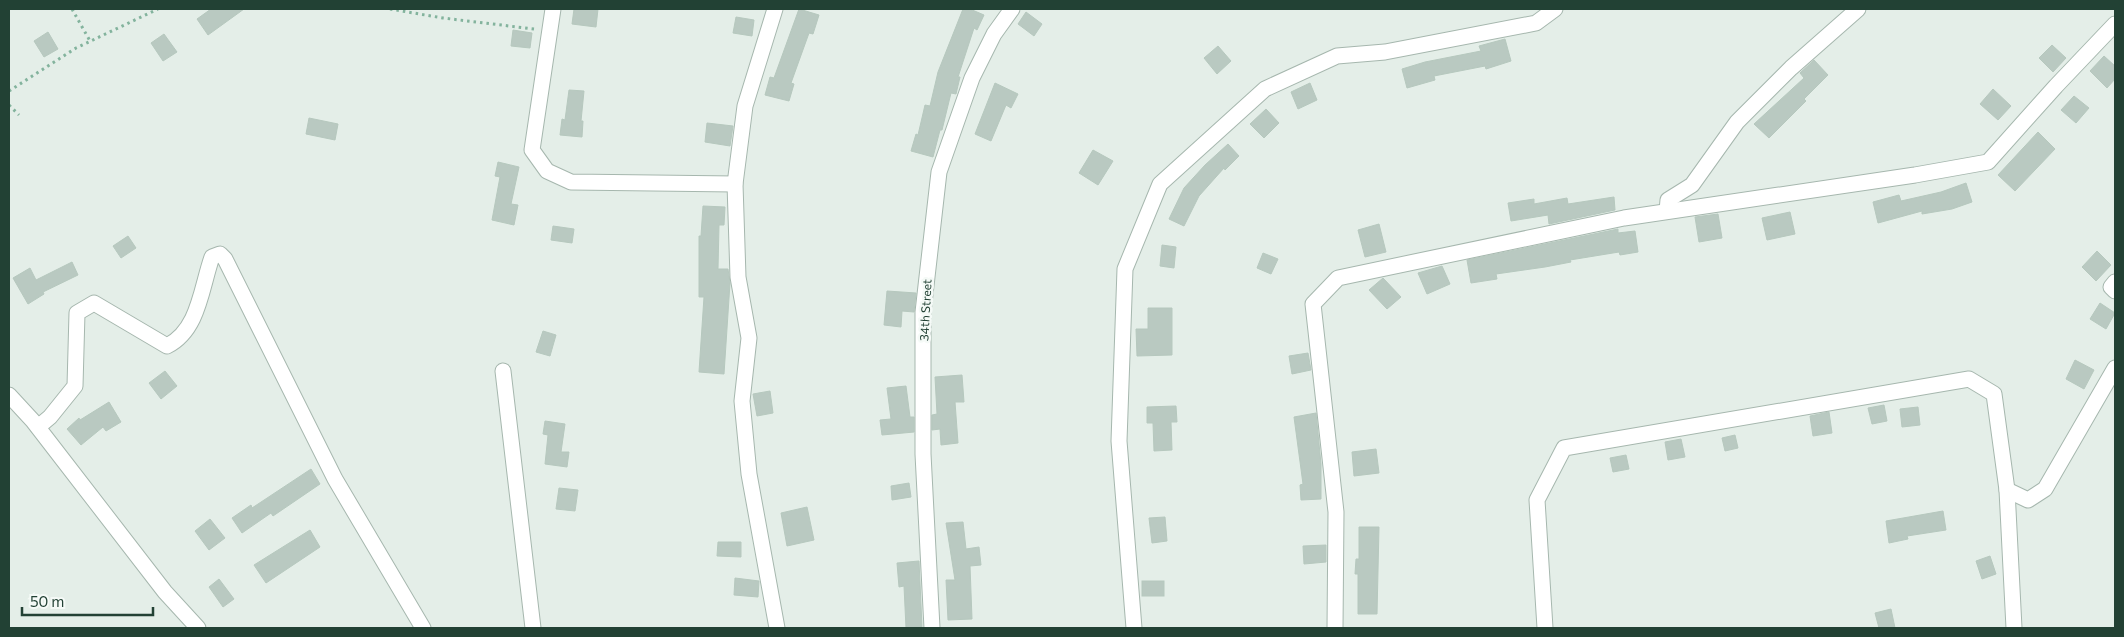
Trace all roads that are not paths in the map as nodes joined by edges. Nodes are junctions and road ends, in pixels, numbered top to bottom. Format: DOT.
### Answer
graph roads {
  1 [pos="553,9"];
  2 [pos="774,9"];
  3 [pos="1012,9"];
  4 [pos="1555,9"];
  5 [pos="1858,9"];
  6 [pos="2115,24"];
  7 [pos="735,184"];
  8 [pos="1667,212"];
  9 [pos="2115,282"];
  10 [pos="2115,291"];
  11 [pos="2115,368"];
  12 [pos="503,371"];
  13 [pos="9,395"];
  14 [pos="38,428"];
  15 [pos="2007,490"];
  16 [pos="198,628"];
  17 [pos="423,628"];
  18 [pos="533,628"];
  19 [pos="777,628"];
  20 [pos="932,628"];
  21 [pos="1134,628"];
  22 [pos="1335,628"];
  23 [pos="1545,628"];
  24 [pos="2014,628"];
  1 -- 7 [label="street"];
  2 -- 7 [label="street"];
  3 -- 20 [label="street, 34th Street"];
  4 -- 21 [label="street"];
  5 -- 8 [label="street"];
  6 -- 8 [label="street"];
  7 -- 19 [label="street"];
  8 -- 22 [label="street"];
  9 -- 10 [label="street"];
  11 -- 15 [label="street"];
  12 -- 18 [label="street"];
  13 -- 14 [label="street"];
  14 -- 16 [label="street"];
  14 -- 17 [label="street"];
  15 -- 23 [label="street"];
  15 -- 24 [label="street"];
}
